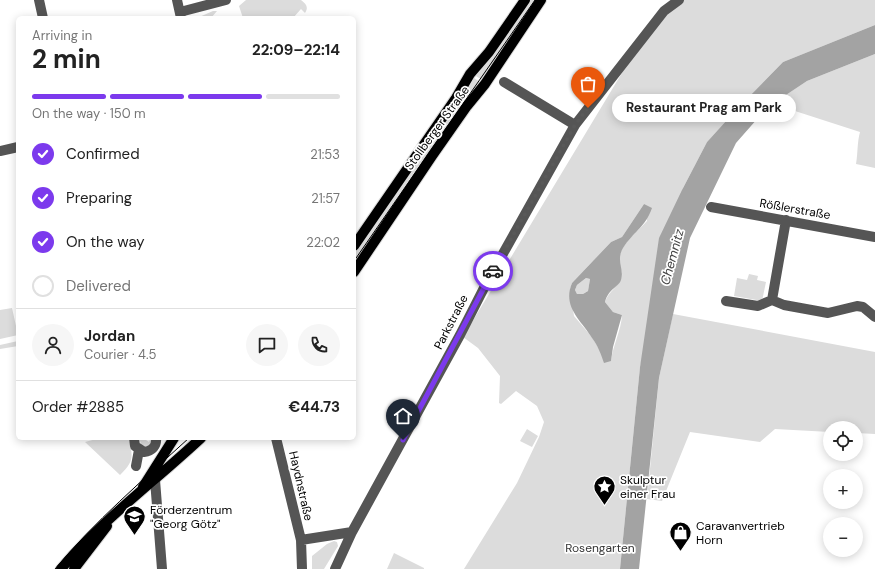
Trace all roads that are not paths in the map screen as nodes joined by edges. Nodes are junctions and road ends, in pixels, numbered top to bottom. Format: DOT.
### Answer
graph roads {
  1 [pos="39,0"];
  2 [pos="177,0"];
  3 [pos="226,0"];
  4 [pos="525,0"];
  5 [pos="541,0"];
  6 [pos="679,0"];
  7 [pos="180,15"];
  8 [pos="43,16"];
  9 [pos="504,82"];
  10 [pos="575,125"];
  11 [pos="16,148"];
  12 [pos="0,152"];
  13 [pos="711,207"];
  14 [pos="786,220"];
  15 [pos="875,237"];
  16 [pos="356,243"];
  17 [pos="356,269"];
  18 [pos="772,300"];
  19 [pos="726,301"];
  20 [pos="875,317"];
  21 [pos="134,440"];
  22 [pos="156,440"];
  23 [pos="173,440"];
  24 [pos="199,440"];
  25 [pos="276,440"];
  26 [pos="139,450"];
  27 [pos="136,466"];
  28 [pos="155,480"];
  29 [pos="140,490"];
  30 [pos="114,516"];
  31 [pos="352,532"];
  32 [pos="300,540"];
  33 [pos="60,569"];
  34 [pos="74,569"];
  35 [pos="162,569"];
  36 [pos="302,569"];
  37 [pos="335,569"];
  1 -- 8 [label="street"];
  2 -- 7 [label="street"];
  3 -- 7 [label="street"];
  4 -- 16 [label="main road, Stollberger Straße"];
  5 -- 17 [label="main road, Stollberger Straße"];
  6 -- 10 [label="street, Parkstraße"];
  9 -- 10 [label="street"];
  10 -- 31 [label="street, Parkstraße"];
  11 -- 12 [label="street"];
  13 -- 14 [label="street, Rößlerstraße"];
  14 -- 15 [label="street, Rößlerstraße"];
  14 -- 18 [label="street"];
  18 -- 19 [label="street"];
  18 -- 20 [label="street"];
  21 -- 26 [label="street"];
  22 -- 26 [label="street"];
  23 -- 29 [label="main road"];
  24 -- 28 [label="main road"];
  25 -- 32 [label="street, Haydnstraße"];
  26 -- 27 [label="street"];
  28 -- 29 [label="main road"];
  28 -- 35 [label="street"];
  29 -- 30 [label="main road"];
  30 -- 33 [label="main road"];
  30 -- 34 [label="main road"];
  31 -- 32 [label="street"];
  31 -- 37 [label="street, Parkstraße"];
  32 -- 36 [label="street"];
}
